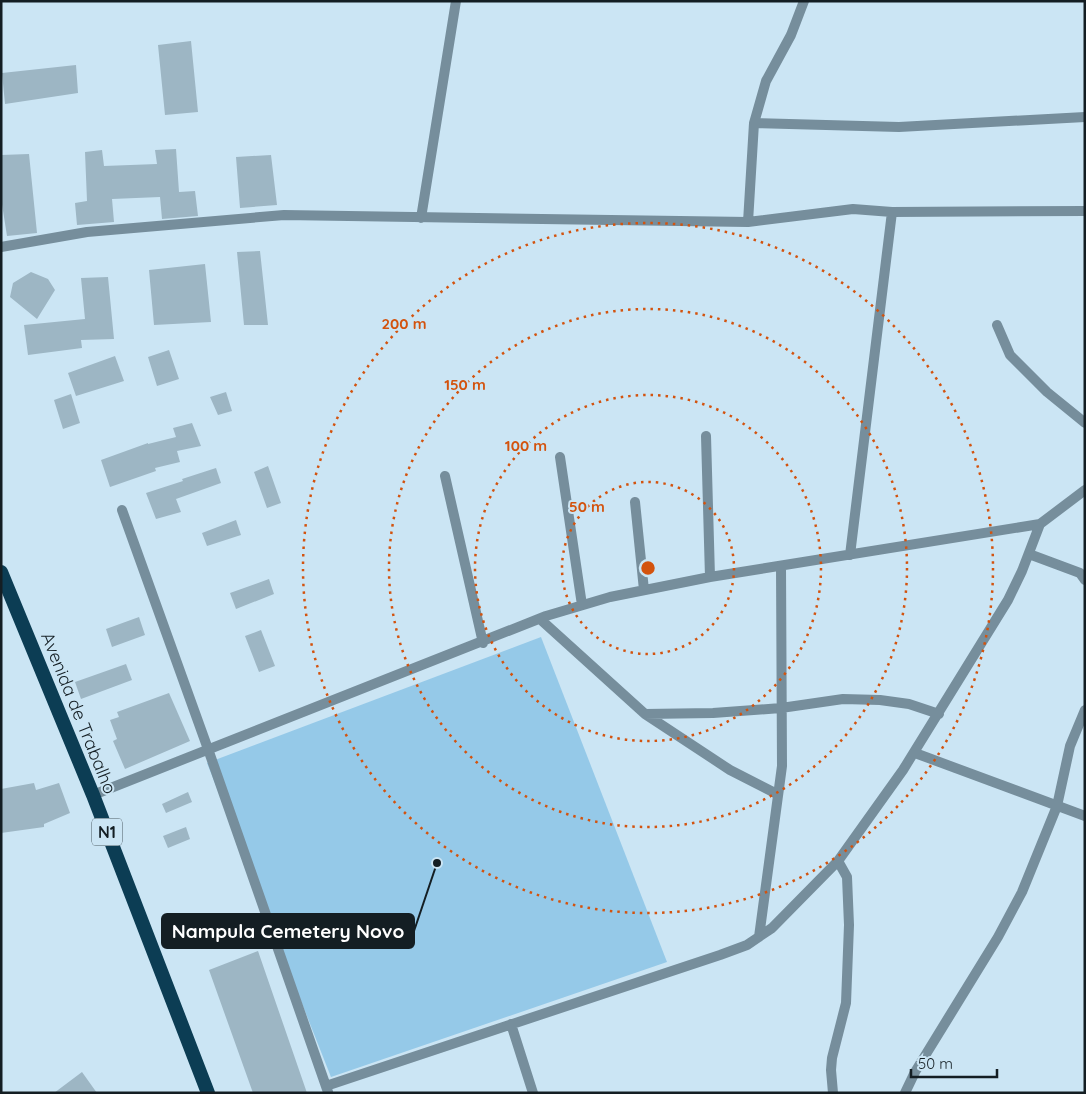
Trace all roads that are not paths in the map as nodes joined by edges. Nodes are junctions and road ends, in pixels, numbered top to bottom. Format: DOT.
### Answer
graph roads {
  1 [pos="456,1"];
  2 [pos="804,1"];
  3 [pos="1085,117"];
  4 [pos="754,122"];
  5 [pos="1085,210"];
  6 [pos="892,212"];
  7 [pos="421,218"];
  8 [pos="748,222"];
  9 [pos="1,247"];
  10 [pos="997,325"];
  11 [pos="1085,423"];
  12 [pos="706,436"];
  13 [pos="560,457"];
  14 [pos="445,476"];
  15 [pos="1085,490"];
  16 [pos="635,502"];
  17 [pos="122,510"];
  18 [pos="1040,524"];
  19 [pos="1029,554"];
  20 [pos="850,555"];
  21 [pos="781,566"];
  22 [pos="1,572"];
  23 [pos="710,578"];
  24 [pos="1085,580"];
  25 [pos="644,590"];
  26 [pos="582,605"];
  27 [pos="540,619"];
  28 [pos="483,643"];
  29 [pos="781,708"];
  30 [pos="1085,710"];
  31 [pos="644,714"];
  32 [pos="939,714"];
  33 [pos="208,749"];
  34 [pos="915,753"];
  35 [pos="777,794"];
  36 [pos="93,795"];
  37 [pos="1057,806"];
  38 [pos="1085,816"];
  39 [pos="838,861"];
  40 [pos="759,937"];
  41 [pos="510,1024"];
  42 [pos="327,1089"];
  43 [pos="208,1093"];
  44 [pos="533,1093"];
  45 [pos="833,1093"];
  46 [pos="905,1093"];
  1 -- 7 [label="street"];
  2 -- 4 [label="street"];
  3 -- 4 [label="street"];
  4 -- 8 [label="street"];
  5 -- 6 [label="street"];
  6 -- 8 [label="street"];
  6 -- 20 [label="street"];
  7 -- 8 [label="street"];
  7 -- 9 [label="street"];
  10 -- 11 [label="street"];
  12 -- 23 [label="street"];
  13 -- 26 [label="street"];
  14 -- 28 [label="street"];
  15 -- 18 [label="street"];
  16 -- 25 [label="street"];
  17 -- 33 [label="street"];
  18 -- 19 [label="street"];
  18 -- 20 [label="street"];
  19 -- 24 [label="street"];
  19 -- 32 [label="street"];
  20 -- 21 [label="street"];
  21 -- 23 [label="street"];
  21 -- 29 [label="street"];
  22 -- 36 [label="highway, Avenida de Trabalho / N1"];
  23 -- 25 [label="street"];
  25 -- 26 [label="street"];
  26 -- 27 [label="street"];
  27 -- 28 [label="street"];
  27 -- 31 [label="street"];
  28 -- 33 [label="street"];
  29 -- 31 [label="street"];
  29 -- 32 [label="street"];
  29 -- 35 [label="street"];
  30 -- 37 [label="street"];
  31 -- 35 [label="street"];
  32 -- 34 [label="street"];
  33 -- 36 [label="street"];
  33 -- 42 [label="street"];
  34 -- 37 [label="street"];
  34 -- 39 [label="street"];
  35 -- 40 [label="street"];
  36 -- 43 [label="highway, Avenida de Trabalho / N1"];
  37 -- 38 [label="street"];
  37 -- 46 [label="street"];
  39 -- 40 [label="street"];
  39 -- 45 [label="street"];
  40 -- 41 [label="street"];
  41 -- 42 [label="street"];
  41 -- 44 [label="street"];
}
